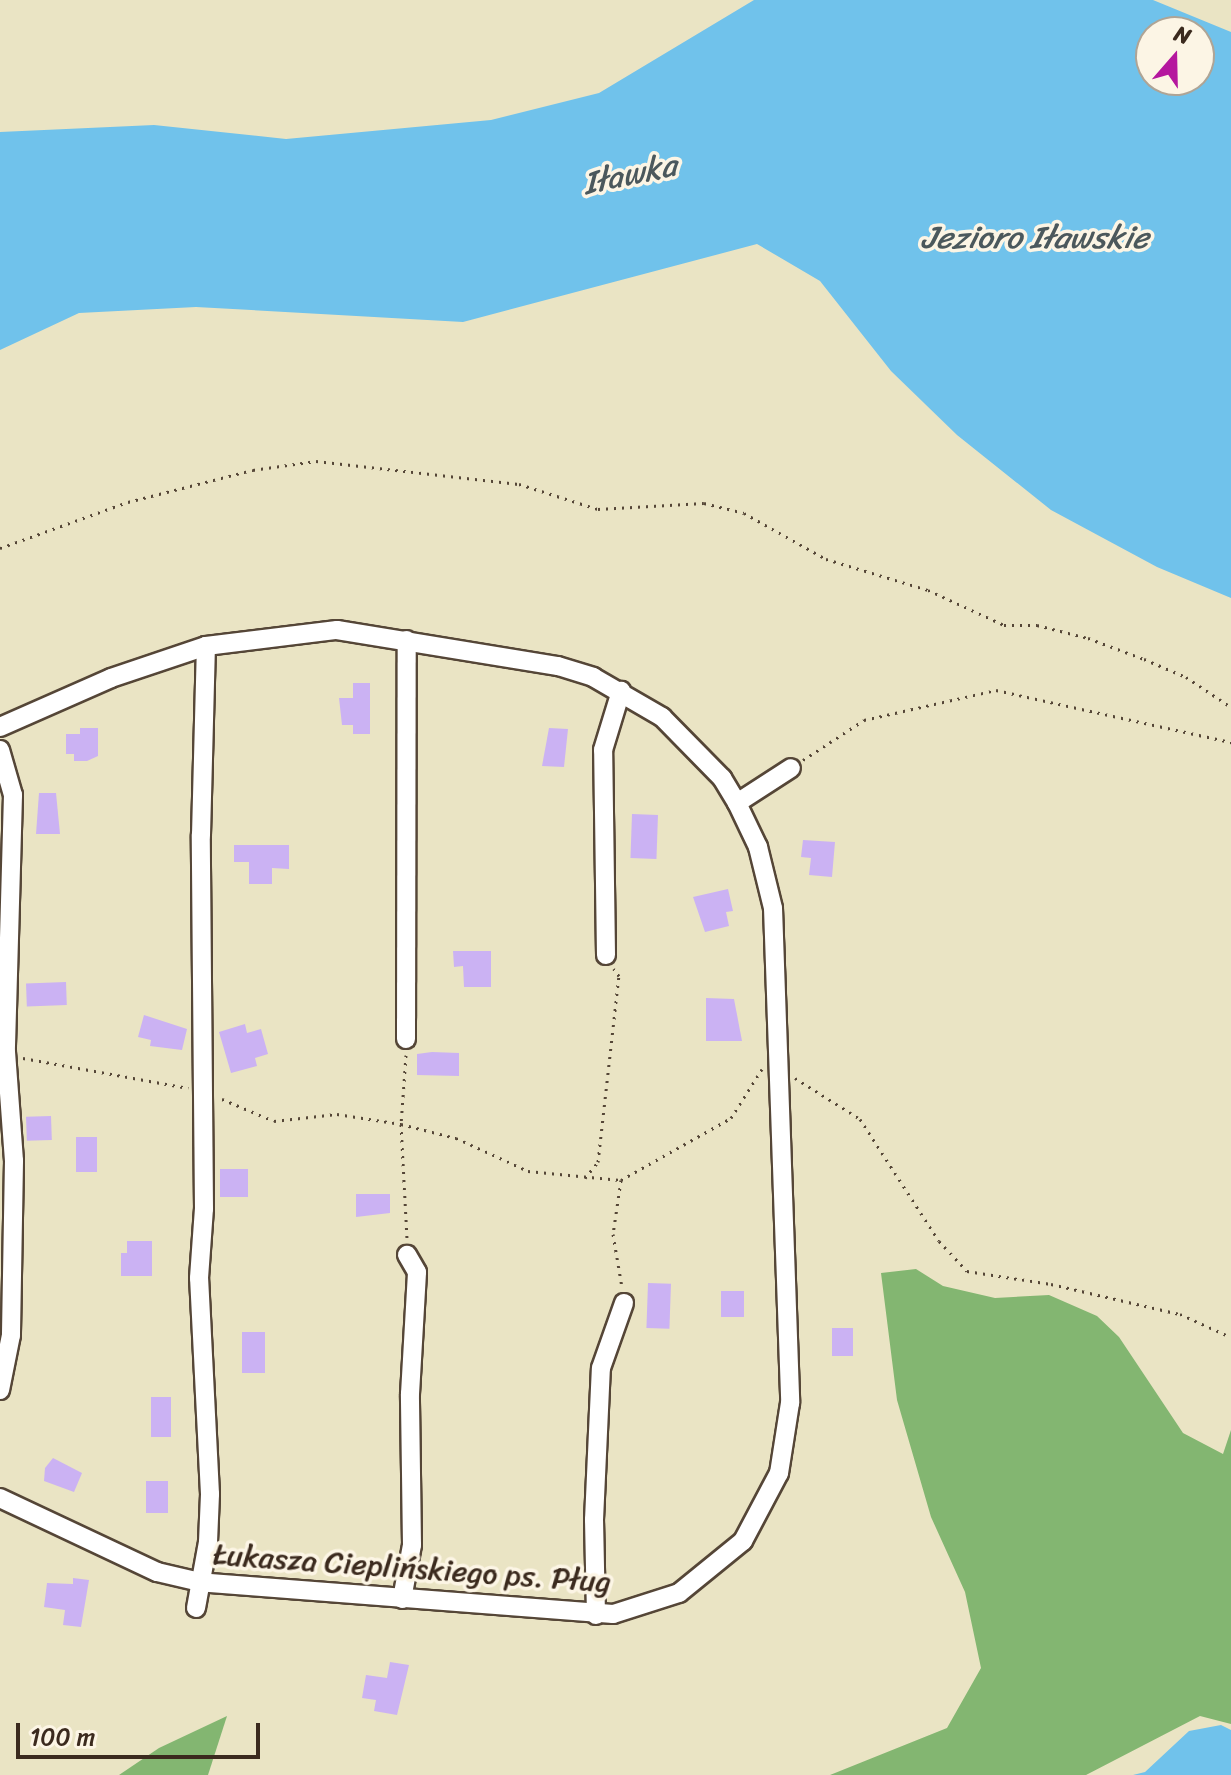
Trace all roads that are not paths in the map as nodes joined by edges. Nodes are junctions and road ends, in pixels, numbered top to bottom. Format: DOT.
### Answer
graph roads {
  1 [pos="407,640"];
  2 [pos="206,646"];
  3 [pos="621,691"];
  4 [pos="0,727"];
  5 [pos="0,750"];
  6 [pos="791,768"];
  7 [pos="737,803"];
  8 [pos="606,955"];
  9 [pos="406,1039"];
  10 [pos="407,1255"];
  11 [pos="624,1303"];
  12 [pos="0,1390"];
  13 [pos="0,1498"];
  14 [pos="200,1582"];
  15 [pos="402,1599"];
  16 [pos="196,1608"];
  17 [pos="596,1615"];
  1 -- 2 [label="street, Łukasza Cieplińskiego ps. Pług"];
  1 -- 3 [label="street, Łukasza Cieplińskiego ps. Pług"];
  1 -- 9 [label="street"];
  2 -- 4 [label="street, Łukasza Cieplińskiego ps. Pług"];
  2 -- 14 [label="street"];
  3 -- 7 [label="street, Łukasza Cieplińskiego ps. Pług"];
  3 -- 8 [label="street"];
  5 -- 12 [label="street"];
  6 -- 7 [label="street"];
  7 -- 17 [label="street, Łukasza Cieplińskiego ps. Pług"];
  10 -- 15 [label="street"];
  11 -- 17 [label="street"];
  13 -- 14 [label="street, Łukasza Cieplińskiego ps. Pług"];
  14 -- 15 [label="street, Łukasza Cieplińskiego ps. Pług"];
  14 -- 16 [label="street"];
  15 -- 17 [label="street, Łukasza Cieplińskiego ps. Pług"];
}
